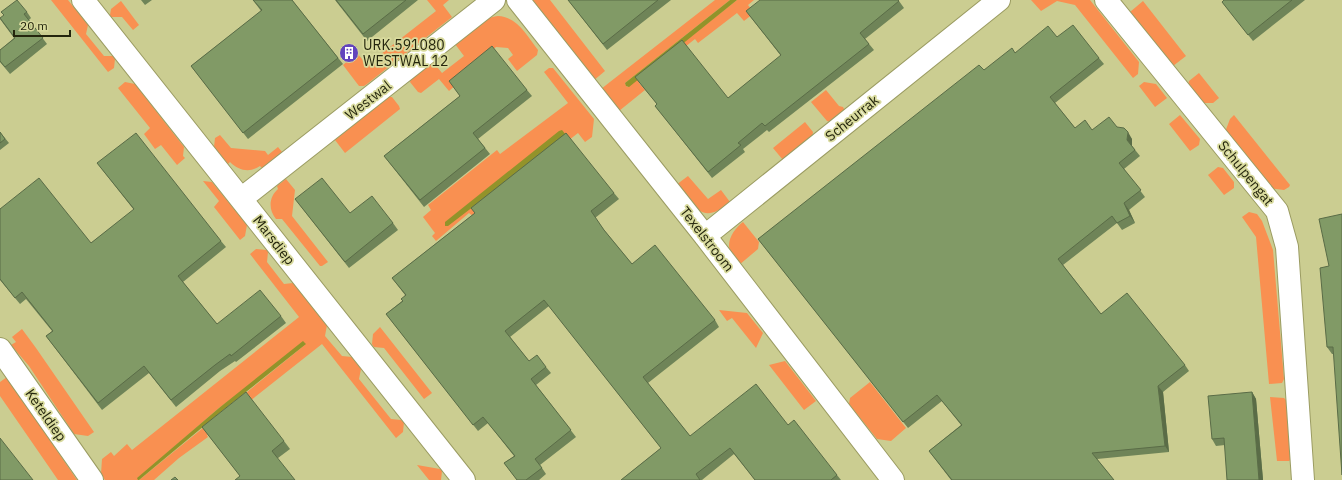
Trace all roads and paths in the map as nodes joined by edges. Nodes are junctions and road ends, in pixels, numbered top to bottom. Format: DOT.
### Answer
graph roads {
  1 [pos="84,0"];
  2 [pos="494,0"];
  3 [pos="518,0"];
  4 [pos="999,0"];
  5 [pos="1106,0"];
  6 [pos="241,199"];
  7 [pos="705,236"];
  8 [pos="0,349"];
  9 [pos="92,480"];
  10 [pos="464,480"];
  11 [pos="893,480"];
  12 [pos="1303,480"];
  1 -- 6 [label="street, Marsdiep"];
  2 -- 6 [label="street, Westwal"];
  3 -- 7 [label="street, Texelstroom"];
  4 -- 7 [label="street, Scheurrak"];
  5 -- 12 [label="street, Schulpengat"];
  6 -- 10 [label="street, Marsdiep"];
  7 -- 11 [label="street, Texelstroom"];
  8 -- 9 [label="street, Keteldiep"];
}
